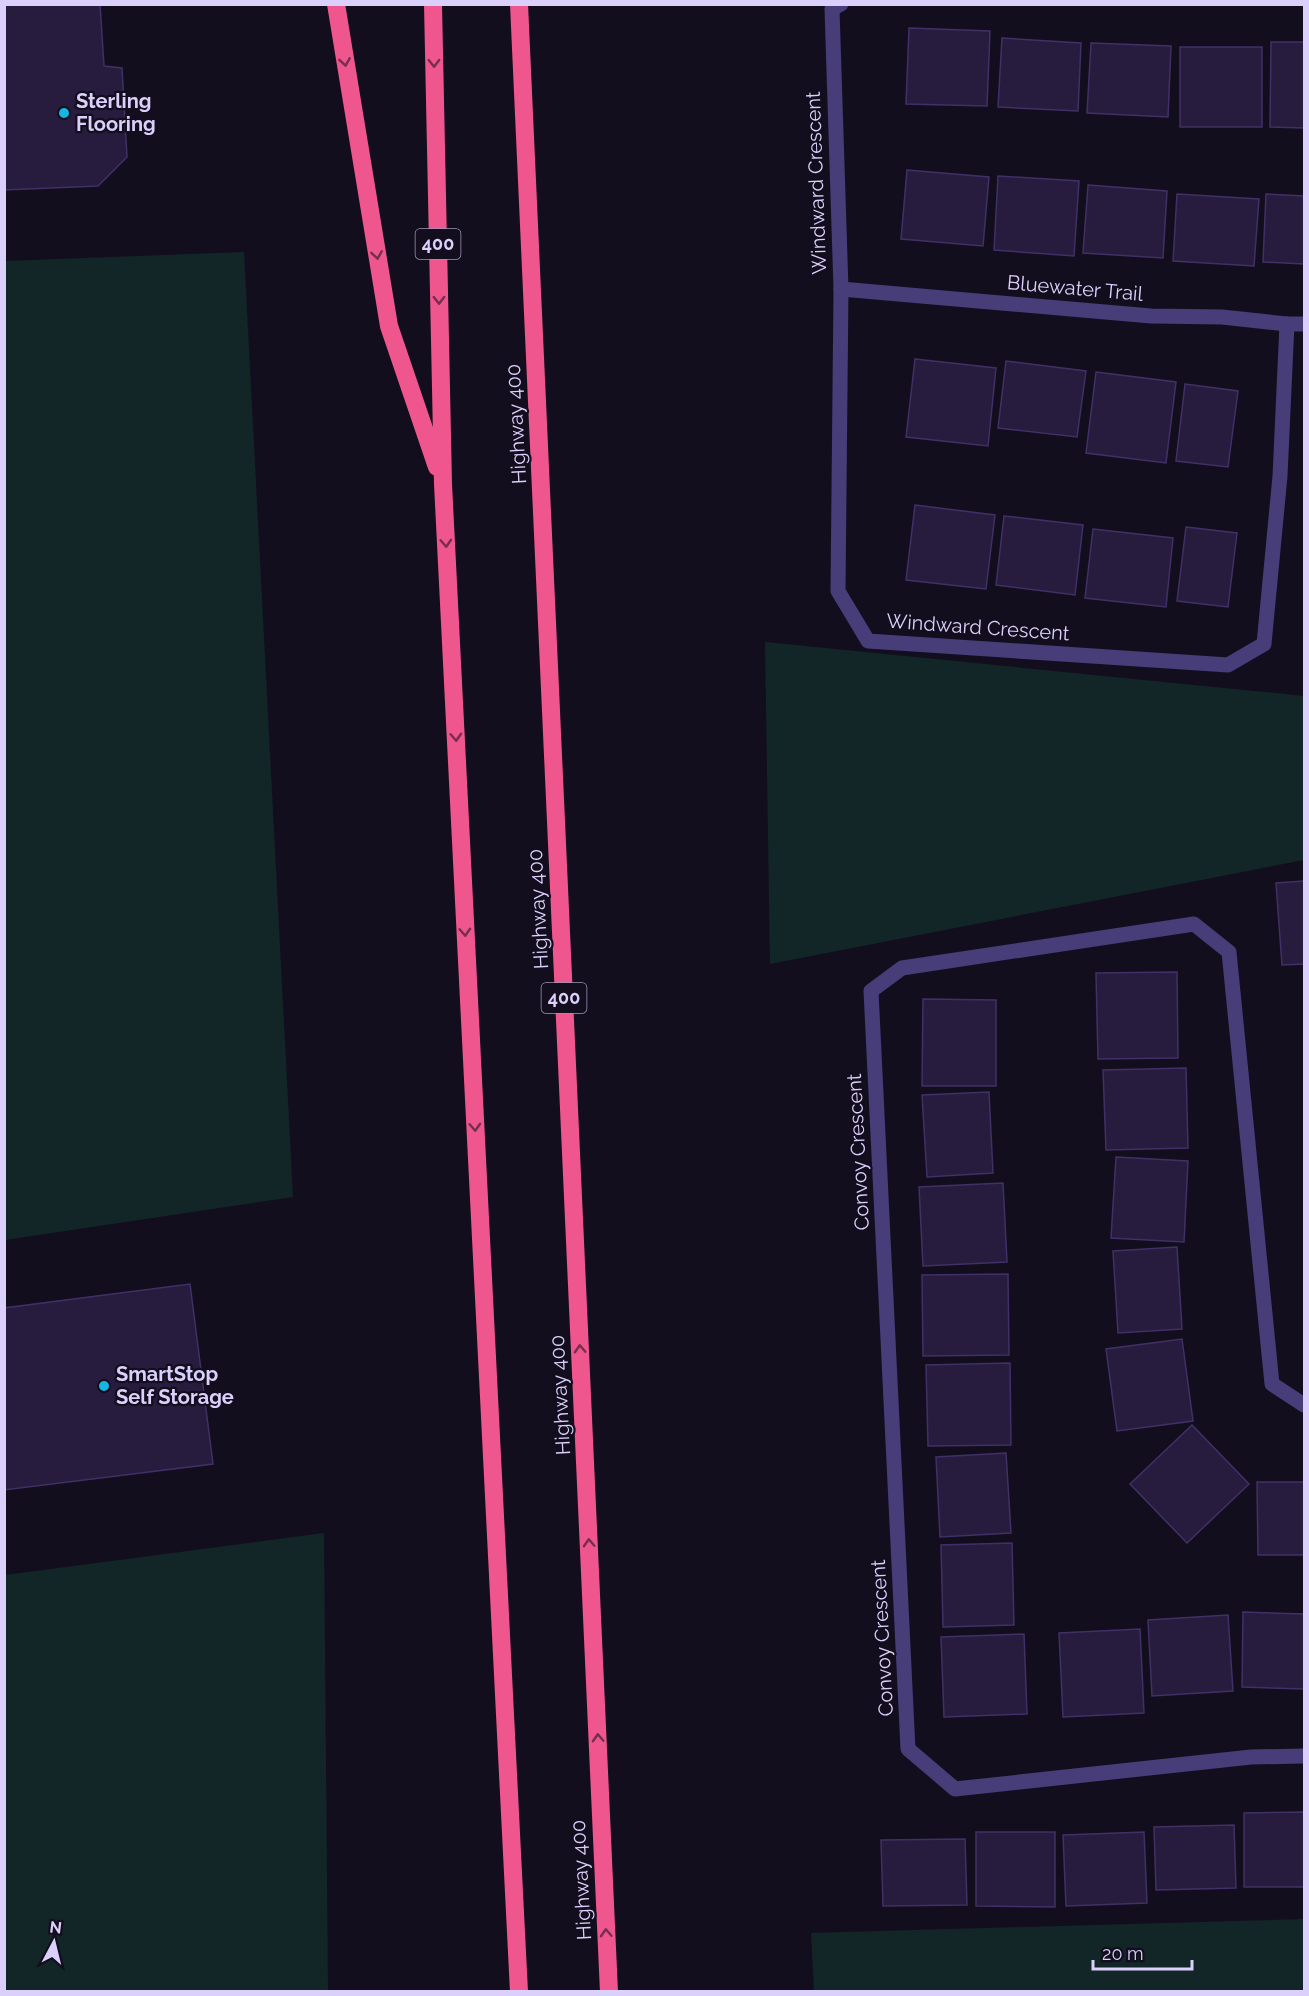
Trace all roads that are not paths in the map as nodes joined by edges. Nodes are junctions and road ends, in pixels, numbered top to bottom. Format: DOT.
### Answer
graph roads {
  1 [pos="336,4"];
  2 [pos="433,4"];
  3 [pos="519,4"];
  4 [pos="841,4"];
  5 [pos="841,289"];
  6 [pos="1287,324"];
  7 [pos="1305,324"];
  8 [pos="443,484"];
  9 [pos="1305,1405"];
  10 [pos="1305,1756"];
  11 [pos="519,1992"];
  12 [pos="609,1992"];
  1 -- 8 [label="highway, one-way"];
  2 -- 8 [label="highway, 400, one-way"];
  12 -- 3 [label="highway, Highway 400 / 400, one-way"];
  4 -- 5 [label="street, Windward Crescent"];
  5 -- 6 [label="street, Bluewater Trail"];
  5 -- 6 [label="street, Windward Crescent"];
  6 -- 7 [label="street, Bluewater Trail"];
  8 -- 11 [label="highway, 400, one-way"];
  9 -- 10 [label="street, Convoy Crescent"];
}
